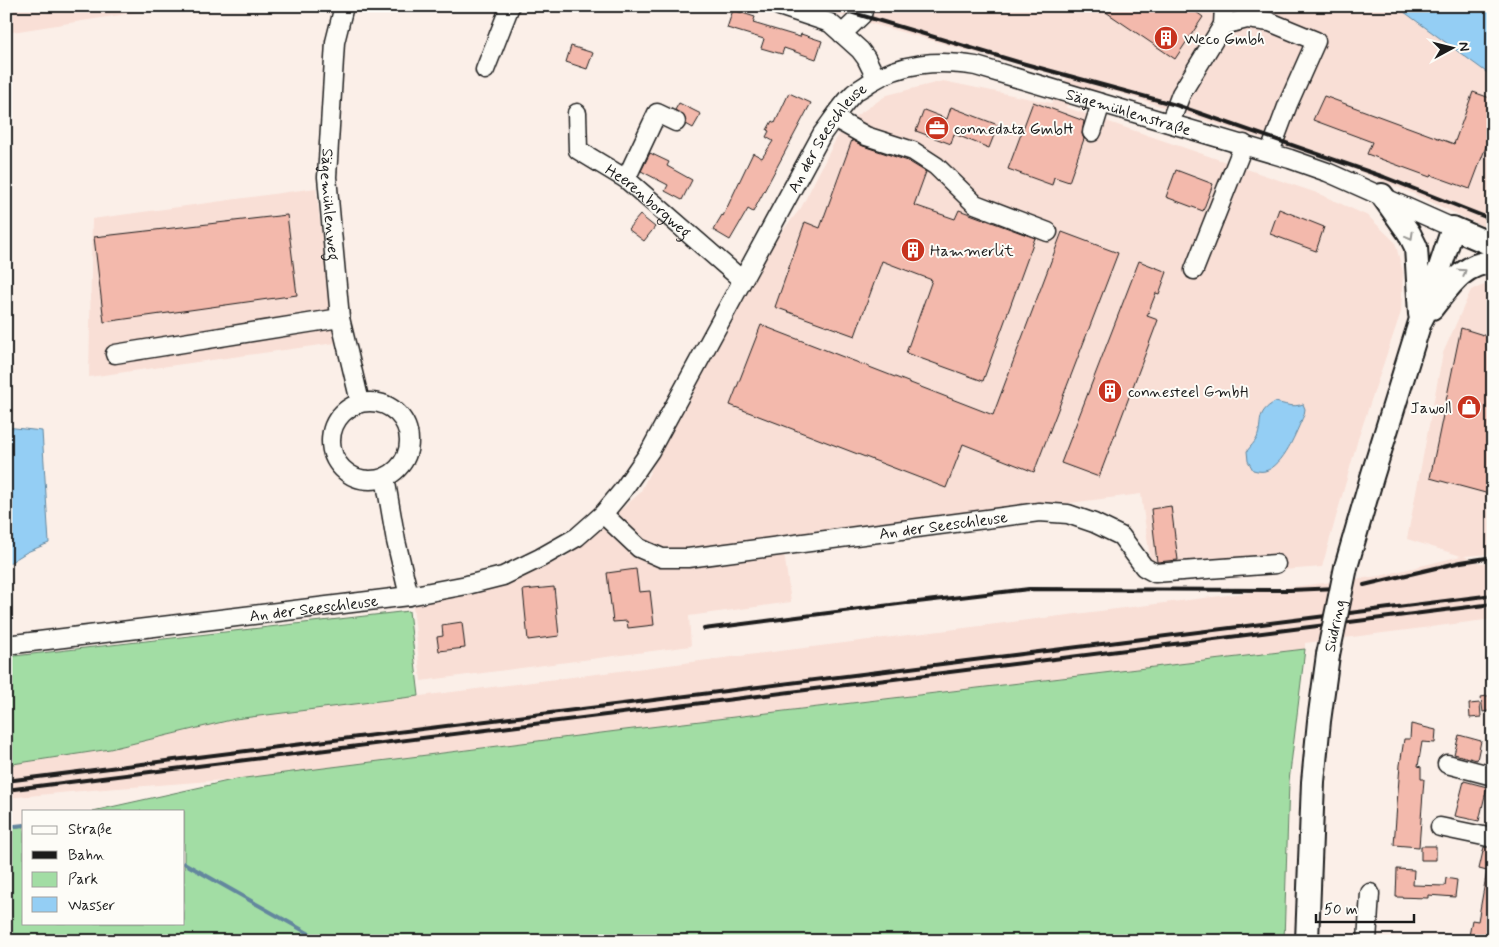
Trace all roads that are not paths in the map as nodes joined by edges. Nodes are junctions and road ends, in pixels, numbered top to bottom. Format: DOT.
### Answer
graph roads {
  1 [pos="344,6"];
  2 [pos="510,6"];
  3 [pos="780,6"];
  4 [pos="864,6"];
  5 [pos="1224,6"];
  6 [pos="1223,25"];
  7 [pos="842,34"];
  8 [pos="485,70"];
  9 [pos="876,78"];
  10 [pos="1101,103"];
  11 [pos="577,113"];
  12 [pos="834,118"];
  13 [pos="676,122"];
  14 [pos="1170,123"];
  15 [pos="1092,132"];
  16 [pos="1244,144"];
  17 [pos="1270,152"];
  18 [pos="626,179"];
  19 [pos="1382,195"];
  20 [pos="1453,228"];
  21 [pos="1048,232"];
  22 [pos="1493,245"];
  23 [pos="1493,262"];
  24 [pos="1194,270"];
  25 [pos="742,280"];
  26 [pos="340,318"];
  27 [pos="1420,322"];
  28 [pos="115,354"];
  29 [pos="360,402"];
  30 [pos="385,477"];
  31 [pos="603,514"];
  32 [pos="1276,564"];
  33 [pos="409,596"];
  34 [pos="6,645"];
  35 [pos="1447,764"];
  36 [pos="1493,776"];
  37 [pos="1440,827"];
  38 [pos="1493,838"];
  39 [pos="1370,893"];
  40 [pos="1307,941"];
  41 [pos="1367,941"];
  1 -- 26 [label="street, Sägemühlenweg"];
  2 -- 8 [label="street"];
  3 -- 7 [label="street"];
  4 -- 7 [label="street"];
  5 -- 6 [label="street"];
  6 -- 14 [label="street"];
  6 -- 17 [label="street"];
  7 -- 9 [label="street"];
  9 -- 10 [label="street, Sägemühlenstraße"];
  9 -- 12 [label="street, An der Seeschleuse"];
  10 -- 14 [label="street, Sägemühlenstraße"];
  10 -- 15 [label="street"];
  11 -- 18 [label="street, Heerenborgweg"];
  12 -- 21 [label="street"];
  12 -- 25 [label="street, An der Seeschleuse"];
  13 -- 18 [label="street"];
  14 -- 16 [label="street, Sägemühlenstraße"];
  16 -- 17 [label="street, Sägemühlenstraße"];
  16 -- 24 [label="street"];
  17 -- 19 [label="street, Sägemühlenstraße"];
  18 -- 25 [label="street, Heerenborgweg"];
  19 -- 20 [label="street, Sägemühlenstraße"];
  19 -- 27 [label="main road, one-way"];
  20 -- 22 [label="main road, Sägemühlenstraße"];
  20 -- 27 [label="main road, Südring"];
  27 -- 23 [label="main road, Südring, one-way"];
  25 -- 31 [label="street, An der Seeschleuse"];
  26 -- 28 [label="street"];
  26 -- 29 [label="street, Sägemühlenweg"];
  27 -- 40 [label="main road, Südring, bridge"];
  29 -- 30 [label="street"];
  29 -- 30 [label="street"];
  30 -- 33 [label="street"];
  31 -- 32 [label="street, An der Seeschleuse"];
  31 -- 33 [label="street, An der Seeschleuse"];
  33 -- 34 [label="street, An der Seeschleuse"];
  35 -- 36 [label="street"];
  37 -- 38 [label="street"];
  39 -- 41 [label="street"];
}
